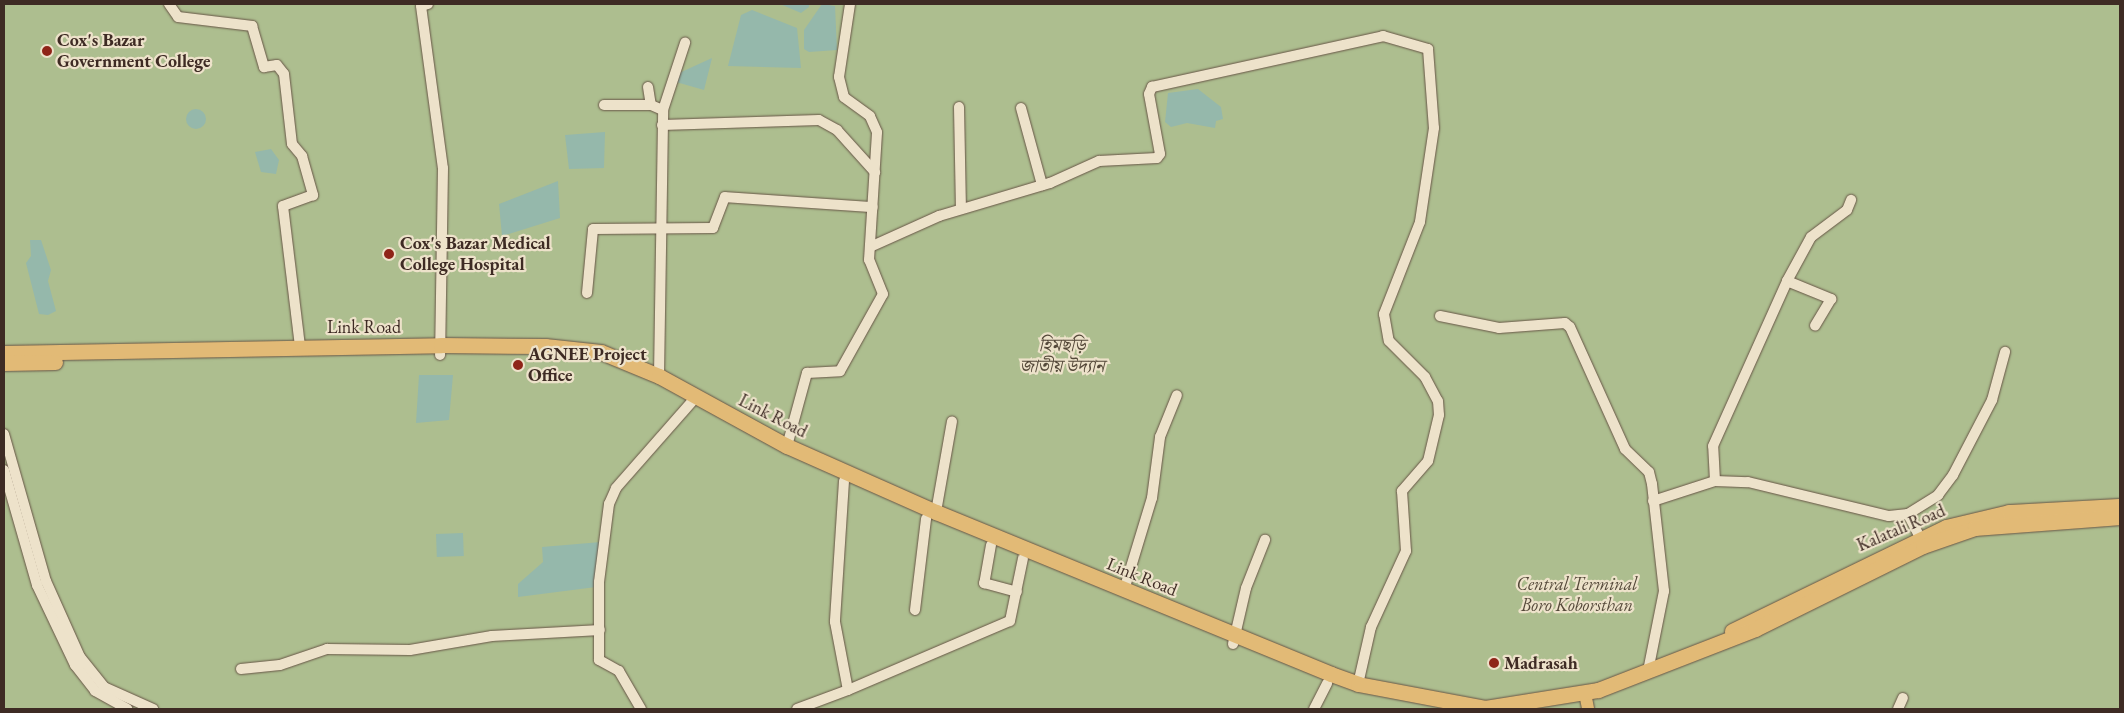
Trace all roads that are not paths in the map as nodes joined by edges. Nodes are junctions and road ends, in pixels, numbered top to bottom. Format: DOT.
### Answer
graph roads {
  1 [pos="169,4"];
  2 [pos="850,4"];
  3 [pos="423,5"];
  4 [pos="684,43"];
  5 [pos="648,87"];
  6 [pos="604,105"];
  7 [pos="650,105"];
  8 [pos="959,107"];
  9 [pos="1021,108"];
  10 [pos="663,110"];
  11 [pos="662,125"];
  12 [pos="875,172"];
  13 [pos="1042,185"];
  14 [pos="1852,200"];
  15 [pos="873,207"];
  16 [pos="961,208"];
  17 [pos="661,230"];
  18 [pos="870,247"];
  19 [pos="1788,281"];
  20 [pos="587,293"];
  21 [pos="1440,316"];
  22 [pos="1815,326"];
  23 [pos="300,346"];
  24 [pos="440,350"];
  25 [pos="2005,352"];
  26 [pos="4,353"];
  27 [pos="4,363"];
  28 [pos="659,376"];
  29 [pos="1177,395"];
  30 [pos="693,401"];
  31 [pos="952,421"];
  32 [pos="4,434"];
  33 [pos="786,446"];
  34 [pos="4,470"];
  35 [pos="844,481"];
  36 [pos="1715,481"];
  37 [pos="1653,501"];
  38 [pos="2120,506"];
  39 [pos="1908,514"];
  40 [pos="931,515"];
  41 [pos="2120,516"];
  42 [pos="1919,536"];
  43 [pos="1265,540"];
  44 [pos="991,545"];
  45 [pos="1022,558"];
  46 [pos="1124,590"];
  47 [pos="1017,592"];
  48 [pos="915,610"];
  49 [pos="600,630"];
  50 [pos="1235,639"];
  51 [pos="1714,642"];
  52 [pos="241,669"];
  53 [pos="1648,671"];
  54 [pos="1327,683"];
  55 [pos="1358,684"];
  56 [pos="848,690"];
  57 [pos="1585,693"];
  58 [pos="1903,698"];
  59 [pos="127,709"];
  60 [pos="154,709"];
  61 [pos="641,709"];
  62 [pos="797,709"];
  63 [pos="1314,709"];
  64 [pos="1449,709"];
  65 [pos="1493,709"];
  66 [pos="1588,709"];
  67 [pos="1898,709"];
  1 -- 23 [label="street"];
  2 -- 12 [label="street"];
  3 -- 24 [label="street"];
  4 -- 10 [label="street"];
  5 -- 7 [label="street"];
  6 -- 7 [label="street"];
  7 -- 10 [label="street"];
  8 -- 16 [label="street"];
  9 -- 13 [label="street"];
  10 -- 11 [label="street"];
  11 -- 12 [label="street"];
  11 -- 17 [label="street"];
  12 -- 15 [label="street"];
  13 -- 16 [label="street"];
  13 -- 55 [label="street"];
  14 -- 19 [label="street"];
  15 -- 17 [label="street"];
  15 -- 18 [label="street"];
  16 -- 18 [label="street"];
  17 -- 20 [label="street"];
  17 -- 28 [label="street"];
  18 -- 33 [label="street"];
  19 -- 22 [label="street"];
  19 -- 36 [label="street"];
  21 -- 37 [label="street"];
  23 -- 24 [label="highway, Link Road"];
  23 -- 26 [label="highway, Link Road"];
  24 -- 27 [label="highway, Link Road"];
  24 -- 28 [label="highway, Link Road"];
  24 -- 30 [label="highway, Link Road"];
  25 -- 39 [label="street"];
  28 -- 30 [label="highway, Link Road"];
  29 -- 46 [label="street"];
  30 -- 33 [label="highway, Link Road"];
  30 -- 35 [label="highway, Link Road"];
  30 -- 49 [label="street"];
  31 -- 40 [label="street"];
  32 -- 60 [label="street"];
  33 -- 40 [label="highway, Link Road"];
  34 -- 59 [label="street"];
  35 -- 40 [label="highway, Link Road"];
  35 -- 56 [label="street"];
  36 -- 37 [label="street"];
  36 -- 39 [label="street"];
  37 -- 53 [label="street"];
  38 -- 42 [label="highway, Kalatali Road"];
  39 -- 42 [label="street"];
  40 -- 44 [label="highway, Link Road"];
  40 -- 46 [label="highway, Link Road"];
  40 -- 48 [label="street"];
  41 -- 51 [label="highway, Kalatali Road"];
  42 -- 51 [label="highway, Kalatali Road"];
  43 -- 50 [label="street"];
  44 -- 45 [label="highway, Link Road"];
  44 -- 47 [label="street"];
  45 -- 47 [label="street"];
  45 -- 50 [label="highway, Link Road"];
  46 -- 50 [label="highway, Link Road"];
  47 -- 56 [label="street"];
  49 -- 52 [label="street"];
  49 -- 61 [label="street"];
  50 -- 54 [label="highway, Link Road"];
  50 -- 55 [label="highway, Link Road"];
  51 -- 53 [label="highway, Kalatali Road"];
  53 -- 57 [label="highway, Kalatali Road"];
  54 -- 63 [label="street"];
  54 -- 64 [label="highway, Link Road"];
  55 -- 65 [label="highway, Link Road"];
  56 -- 62 [label="street"];
  57 -- 65 [label="highway, Kalatali Road"];
  57 -- 66 [label="main road"];
  58 -- 67 [label="street"];
}
